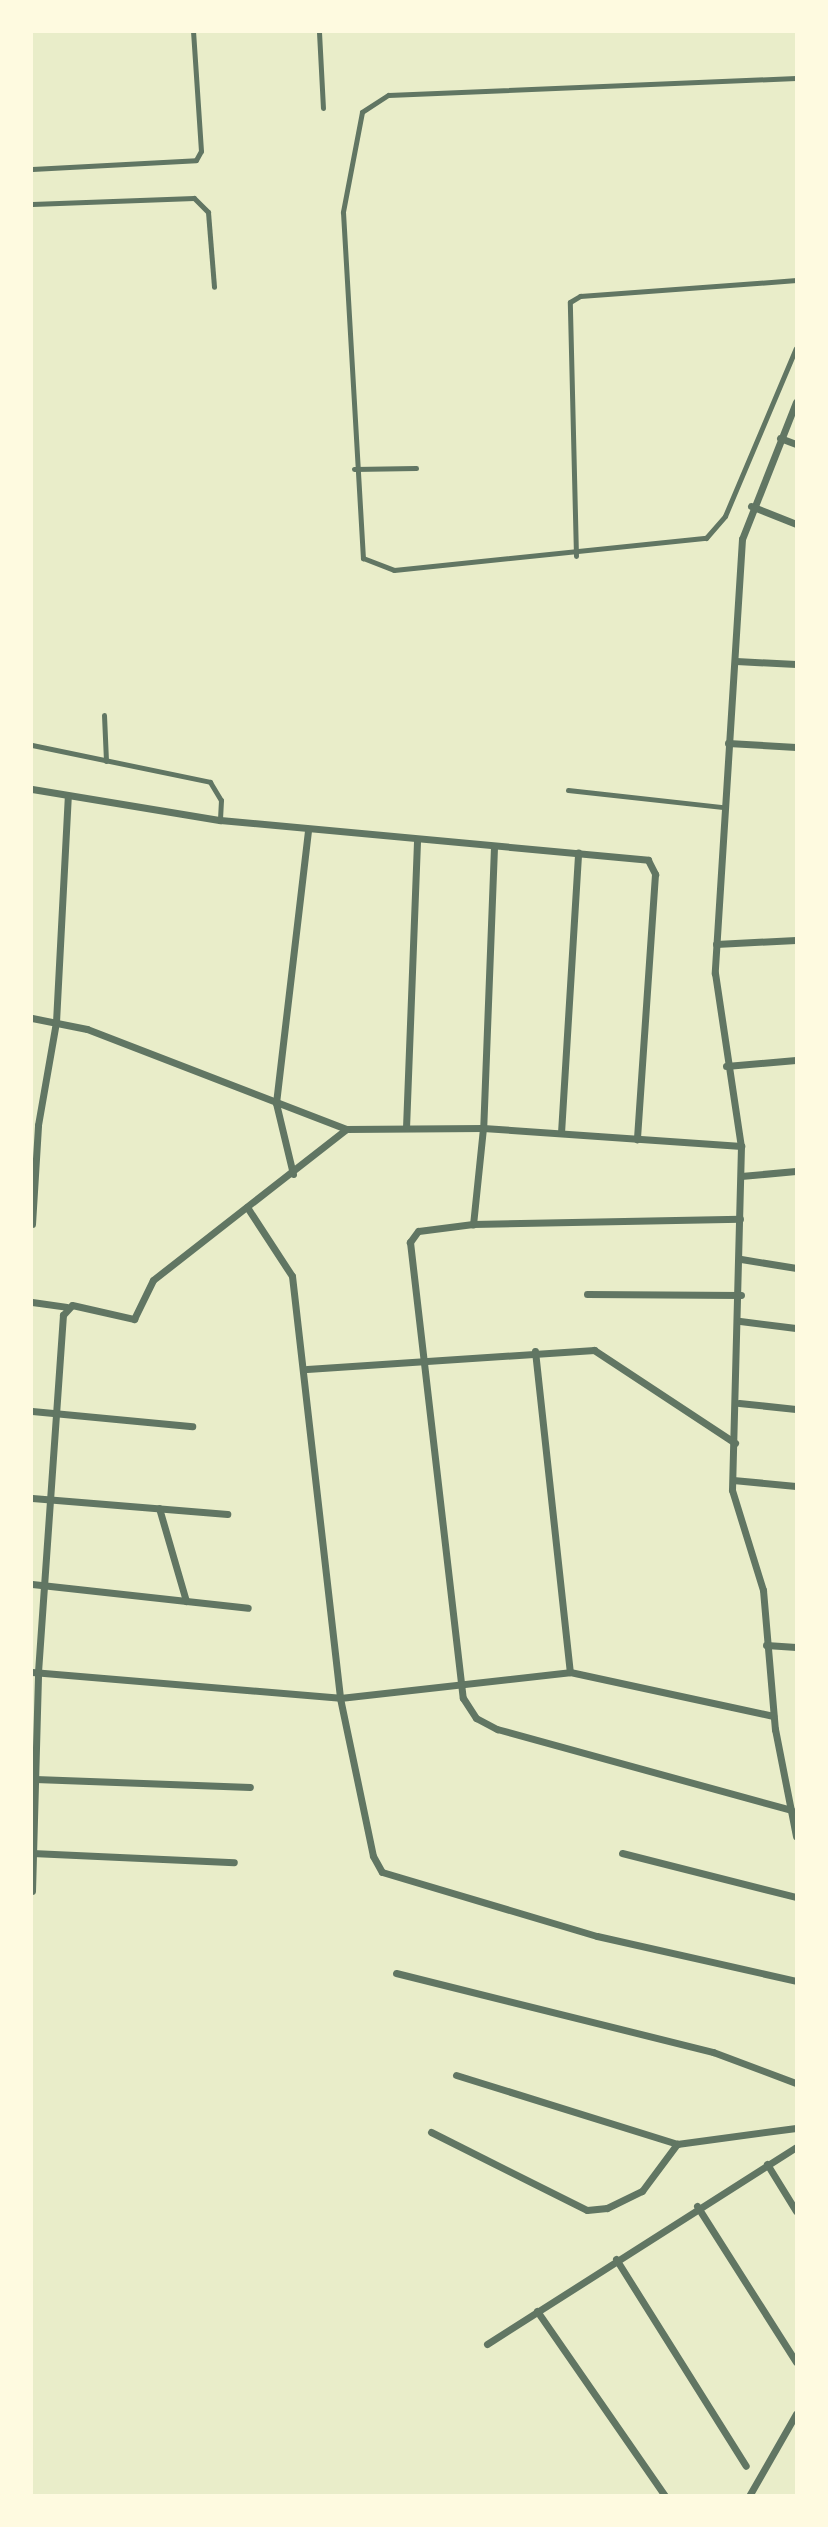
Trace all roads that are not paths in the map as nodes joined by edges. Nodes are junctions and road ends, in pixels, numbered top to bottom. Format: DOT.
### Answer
graph roads {
  1 [pos="193,32"];
  2 [pos="319,32"];
  3 [pos="796,78"];
  4 [pos="323,108"];
  5 [pos="32,169"];
  6 [pos="32,204"];
  7 [pos="796,281"];
  8 [pos="214,287"];
  9 [pos="796,348"];
  10 [pos="796,402"];
  11 [pos="780,438"];
  12 [pos="796,444"];
  13 [pos="415,468"];
  14 [pos="354,469"];
  15 [pos="751,506"];
  16 [pos="796,524"];
  17 [pos="576,556"];
  18 [pos="736,661"];
  19 [pos="796,664"];
  20 [pos="104,715"];
  21 [pos="728,743"];
  22 [pos="32,746"];
  23 [pos="796,747"];
  24 [pos="106,761"];
  25 [pos="32,789"];
  26 [pos="568,790"];
  27 [pos="68,796"];
  28 [pos="723,807"];
  29 [pos="220,820"];
  30 [pos="308,829"];
  31 [pos="417,840"];
  32 [pos="494,847"];
  33 [pos="578,853"];
  34 [pos="796,940"];
  35 [pos="716,943"];
  36 [pos="32,1018"];
  37 [pos="56,1022"];
  38 [pos="796,1060"];
  39 [pos="726,1066"];
  40 [pos="276,1103"];
  41 [pos="406,1128"];
  42 [pos="483,1128"];
  43 [pos="346,1129"];
  44 [pos="561,1133"];
  45 [pos="637,1139"];
  46 [pos="741,1146"];
  47 [pos="796,1171"];
  48 [pos="293,1174"];
  49 [pos="741,1176"];
  50 [pos="247,1207"];
  51 [pos="740,1219"];
  52 [pos="32,1224"];
  53 [pos="473,1224"];
  54 [pos="741,1259"];
  55 [pos="796,1268"];
  56 [pos="587,1294"];
  57 [pos="741,1296"];
  58 [pos="32,1301"];
  59 [pos="66,1307"];
  60 [pos="740,1321"];
  61 [pos="796,1328"];
  62 [pos="535,1351"];
  63 [pos="426,1359"];
  64 [pos="307,1368"];
  65 [pos="739,1403"];
  66 [pos="796,1409"];
  67 [pos="32,1411"];
  68 [pos="57,1415"];
  69 [pos="192,1426"];
  70 [pos="735,1443"];
  71 [pos="733,1480"];
  72 [pos="796,1486"];
  73 [pos="32,1498"];
  74 [pos="50,1500"];
  75 [pos="159,1508"];
  76 [pos="227,1514"];
  77 [pos="32,1584"];
  78 [pos="47,1586"];
  79 [pos="186,1601"];
  80 [pos="248,1608"];
  81 [pos="766,1645"];
  82 [pos="796,1647"];
  83 [pos="35,1672"];
  84 [pos="570,1672"];
  85 [pos="461,1685"];
  86 [pos="340,1698"];
  87 [pos="773,1716"];
  88 [pos="34,1758"];
  89 [pos="35,1779"];
  90 [pos="250,1787"];
  91 [pos="791,1810"];
  92 [pos="796,1836"];
  93 [pos="32,1853"];
  94 [pos="622,1853"];
  95 [pos="234,1862"];
  96 [pos="32,1891"];
  97 [pos="796,1897"];
  98 [pos="396,1973"];
  99 [pos="796,1981"];
  100 [pos="456,2075"];
  101 [pos="796,2083"];
  102 [pos="796,2128"];
  103 [pos="431,2132"];
  104 [pos="677,2144"];
  105 [pos="796,2147"];
  106 [pos="767,2164"];
  107 [pos="697,2206"];
  108 [pos="796,2211"];
  109 [pos="615,2259"];
  110 [pos="537,2311"];
  111 [pos="487,2343"];
  112 [pos="796,2362"];
  113 [pos="796,2414"];
  114 [pos="746,2466"];
  115 [pos="666,2496"];
  116 [pos="749,2496"];
  1 -- 5 [label="lane"];
  2 -- 4 [label="lane"];
  3 -- 14 [label="lane"];
  6 -- 8 [label="lane"];
  7 -- 17 [label="lane"];
  9 -- 17 [label="lane"];
  10 -- 11 [label="street"];
  11 -- 12 [label="street"];
  11 -- 15 [label="street"];
  13 -- 14 [label="lane"];
  14 -- 17 [label="lane"];
  15 -- 16 [label="street"];
  15 -- 18 [label="street"];
  18 -- 19 [label="street"];
  18 -- 21 [label="street"];
  20 -- 24 [label="lane"];
  21 -- 23 [label="street"];
  21 -- 28 [label="street"];
  22 -- 24 [label="lane"];
  24 -- 29 [label="lane"];
  25 -- 27 [label="street"];
  26 -- 28 [label="lane"];
  27 -- 29 [label="street"];
  27 -- 37 [label="street"];
  28 -- 35 [label="street"];
  29 -- 30 [label="street"];
  30 -- 31 [label="street"];
  30 -- 40 [label="street"];
  31 -- 32 [label="street"];
  31 -- 41 [label="street"];
  32 -- 33 [label="street"];
  32 -- 42 [label="street"];
  33 -- 44 [label="street"];
  33 -- 45 [label="street"];
  34 -- 35 [label="street"];
  35 -- 39 [label="street"];
  36 -- 37 [label="street"];
  37 -- 40 [label="street"];
  37 -- 52 [label="street"];
  38 -- 39 [label="street"];
  39 -- 46 [label="street"];
  40 -- 43 [label="street"];
  40 -- 48 [label="street"];
  41 -- 42 [label="street"];
  41 -- 43 [label="street"];
  42 -- 44 [label="street"];
  42 -- 53 [label="street"];
  43 -- 48 [label="street"];
  44 -- 45 [label="street"];
  45 -- 46 [label="street"];
  46 -- 49 [label="street"];
  47 -- 49 [label="street"];
  48 -- 50 [label="street"];
  49 -- 51 [label="street"];
  50 -- 59 [label="street"];
  50 -- 64 [label="street"];
  51 -- 53 [label="street"];
  51 -- 54 [label="street"];
  53 -- 63 [label="street"];
  54 -- 55 [label="street"];
  54 -- 57 [label="street"];
  56 -- 57 [label="street"];
  57 -- 60 [label="street"];
  58 -- 59 [label="street"];
  59 -- 68 [label="street"];
  60 -- 61 [label="street"];
  60 -- 65 [label="street"];
  62 -- 63 [label="street"];
  62 -- 70 [label="street"];
  62 -- 84 [label="street"];
  63 -- 64 [label="street"];
  63 -- 85 [label="street"];
  64 -- 86 [label="street"];
  65 -- 66 [label="street"];
  65 -- 70 [label="street"];
  67 -- 68 [label="street"];
  68 -- 69 [label="street"];
  68 -- 74 [label="street"];
  70 -- 71 [label="street"];
  71 -- 72 [label="street"];
  71 -- 81 [label="street"];
  73 -- 74 [label="street"];
  74 -- 75 [label="street"];
  74 -- 78 [label="street"];
  75 -- 76 [label="street"];
  75 -- 79 [label="street"];
  77 -- 78 [label="street"];
  78 -- 79 [label="street"];
  78 -- 83 [label="street"];
  79 -- 80 [label="street"];
  81 -- 82 [label="street"];
  81 -- 87 [label="street"];
  83 -- 86 [label="street"];
  83 -- 88 [label="street"];
  84 -- 85 [label="street"];
  84 -- 87 [label="street"];
  85 -- 86 [label="street"];
  85 -- 91 [label="street"];
  86 -- 99 [label="street"];
  87 -- 91 [label="street"];
  88 -- 89 [label="street"];
  89 -- 90 [label="street"];
  89 -- 93 [label="street"];
  91 -- 92 [label="street"];
  93 -- 95 [label="street"];
  93 -- 96 [label="street"];
  94 -- 97 [label="street"];
  98 -- 101 [label="street"];
  100 -- 104 [label="street"];
  102 -- 104 [label="street"];
  103 -- 104 [label="street"];
  105 -- 106 [label="street"];
  106 -- 107 [label="street"];
  106 -- 108 [label="street"];
  107 -- 109 [label="street"];
  107 -- 112 [label="street"];
  109 -- 110 [label="street"];
  109 -- 114 [label="street"];
  110 -- 111 [label="street"];
  110 -- 115 [label="street"];
  113 -- 116 [label="street"];
}
